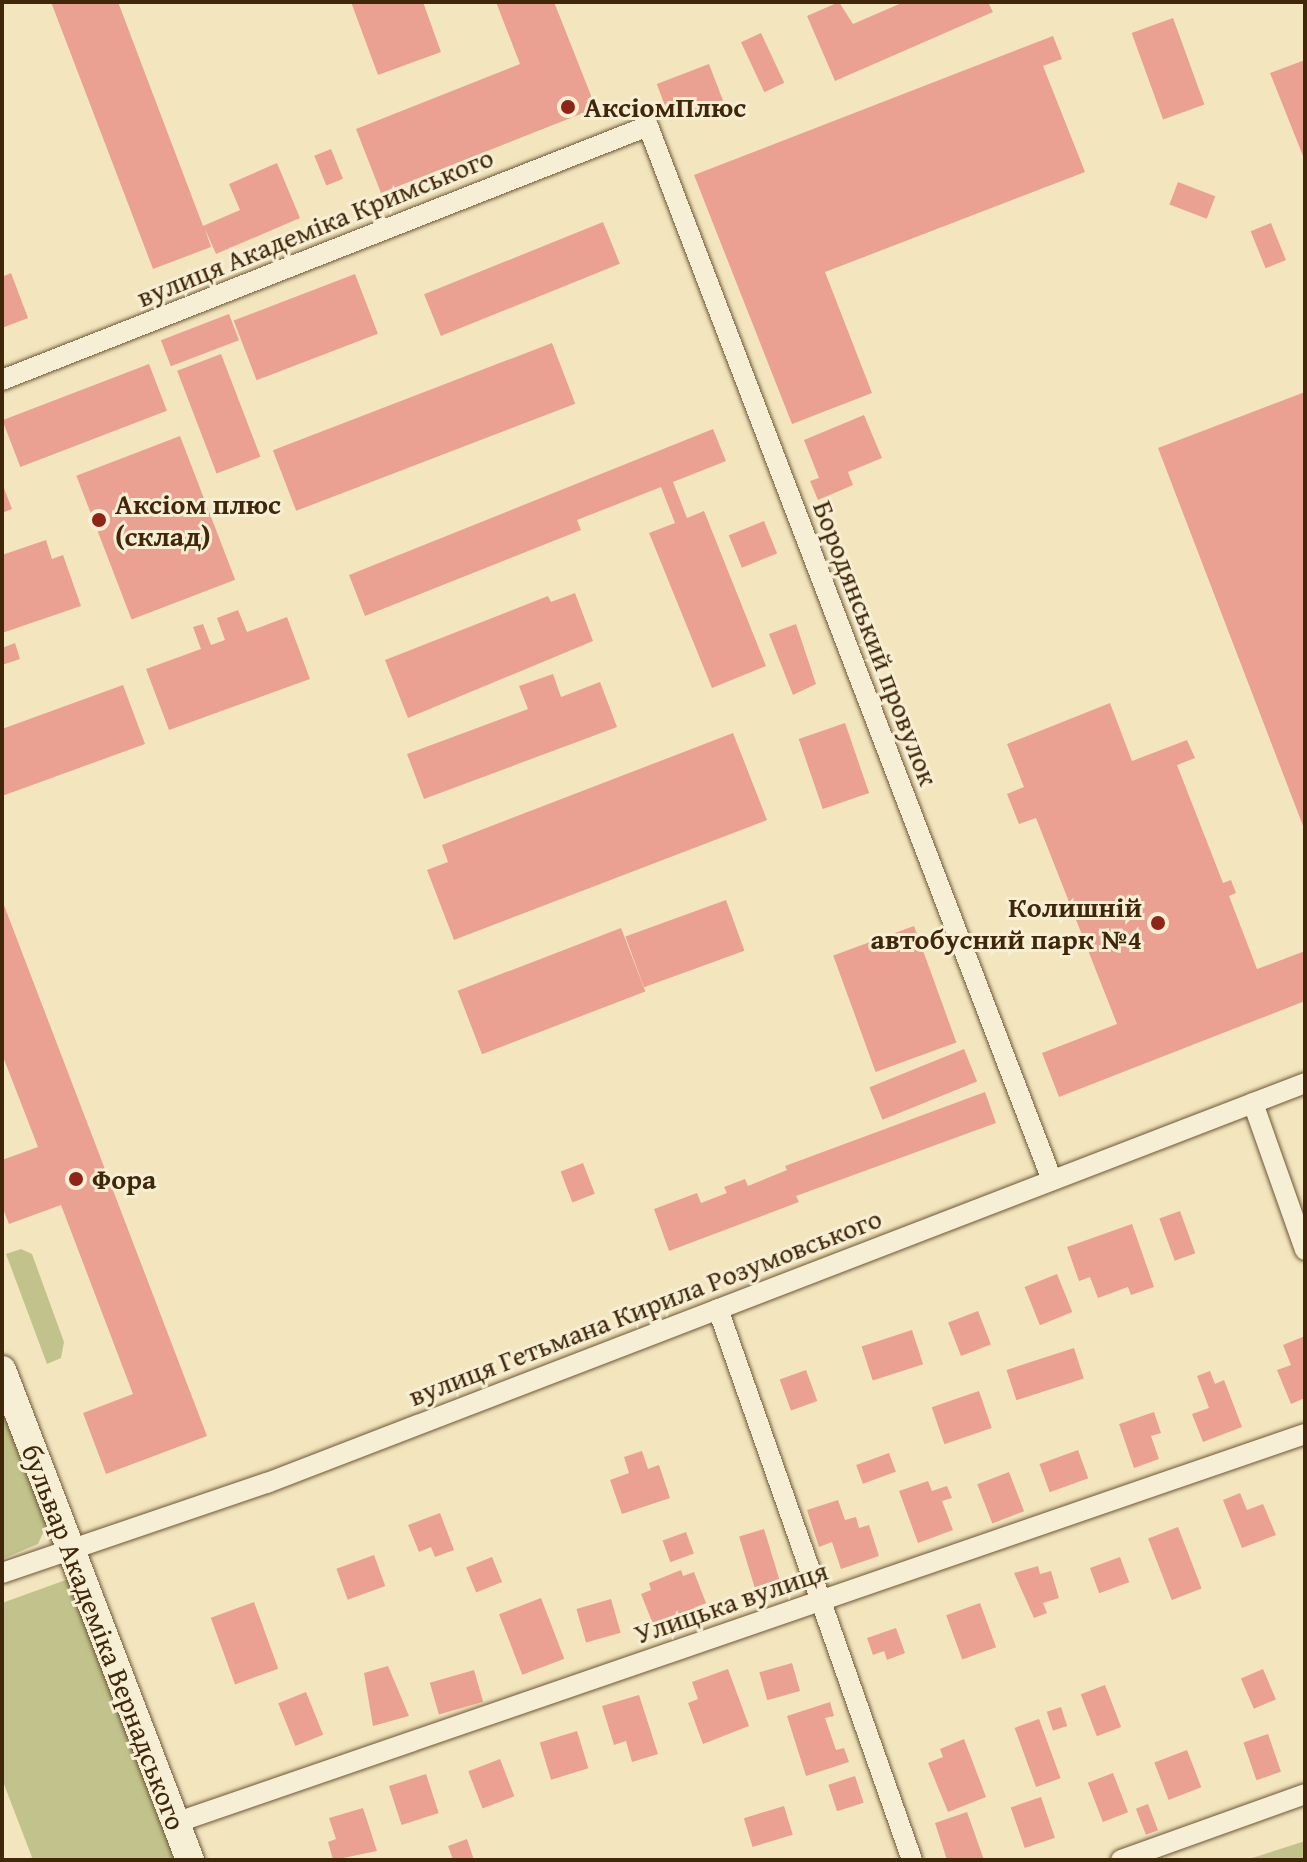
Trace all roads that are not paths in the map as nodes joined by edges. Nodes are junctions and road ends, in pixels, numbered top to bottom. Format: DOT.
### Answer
graph roads {
  1 [pos="648,126"];
  2 [pos="2,380"];
  3 [pos="1305,1083"];
  4 [pos="1253,1103"];
  5 [pos="1052,1180"];
  6 [pos="1305,1250"];
  7 [pos="718,1309"];
  8 [pos="2,1370"];
  9 [pos="1305,1434"];
  10 [pos="68,1548"];
  11 [pos="2,1573"];
  12 [pos="821,1601"];
  13 [pos="1305,1794"];
  14 [pos="175,1823"];
  15 [pos="190,1860"];
  16 [pos="912,1860"];
  17 [pos="1121,1860"];
  1 -- 2 [label="street, вулиця Академіка Кримського"];
  1 -- 5 [label="street, Бородянський провулок"];
  3 -- 4 [label="street, вулиця Гетьмана Кирила Розумовського"];
  4 -- 5 [label="street, вулиця Гетьмана Кирила Розумовського"];
  4 -- 6 [label="street"];
  5 -- 7 [label="street, вулиця Гетьмана Кирила Розумовського"];
  7 -- 10 [label="street, вулиця Гетьмана Кирила Розумовського"];
  7 -- 12 [label="street"];
  8 -- 10 [label="main road, бульвар Академіка Вернадського"];
  9 -- 12 [label="street, Улицька вулиця"];
  10 -- 11 [label="street, вулиця Гетьмана Кирила Розумовського"];
  10 -- 14 [label="main road, бульвар Академіка Вернадського"];
  12 -- 14 [label="street, Улицька вулиця"];
  12 -- 16 [label="street"];
  13 -- 17 [label="street"];
  14 -- 15 [label="main road, бульвар Академіка Вернадського"];
}
